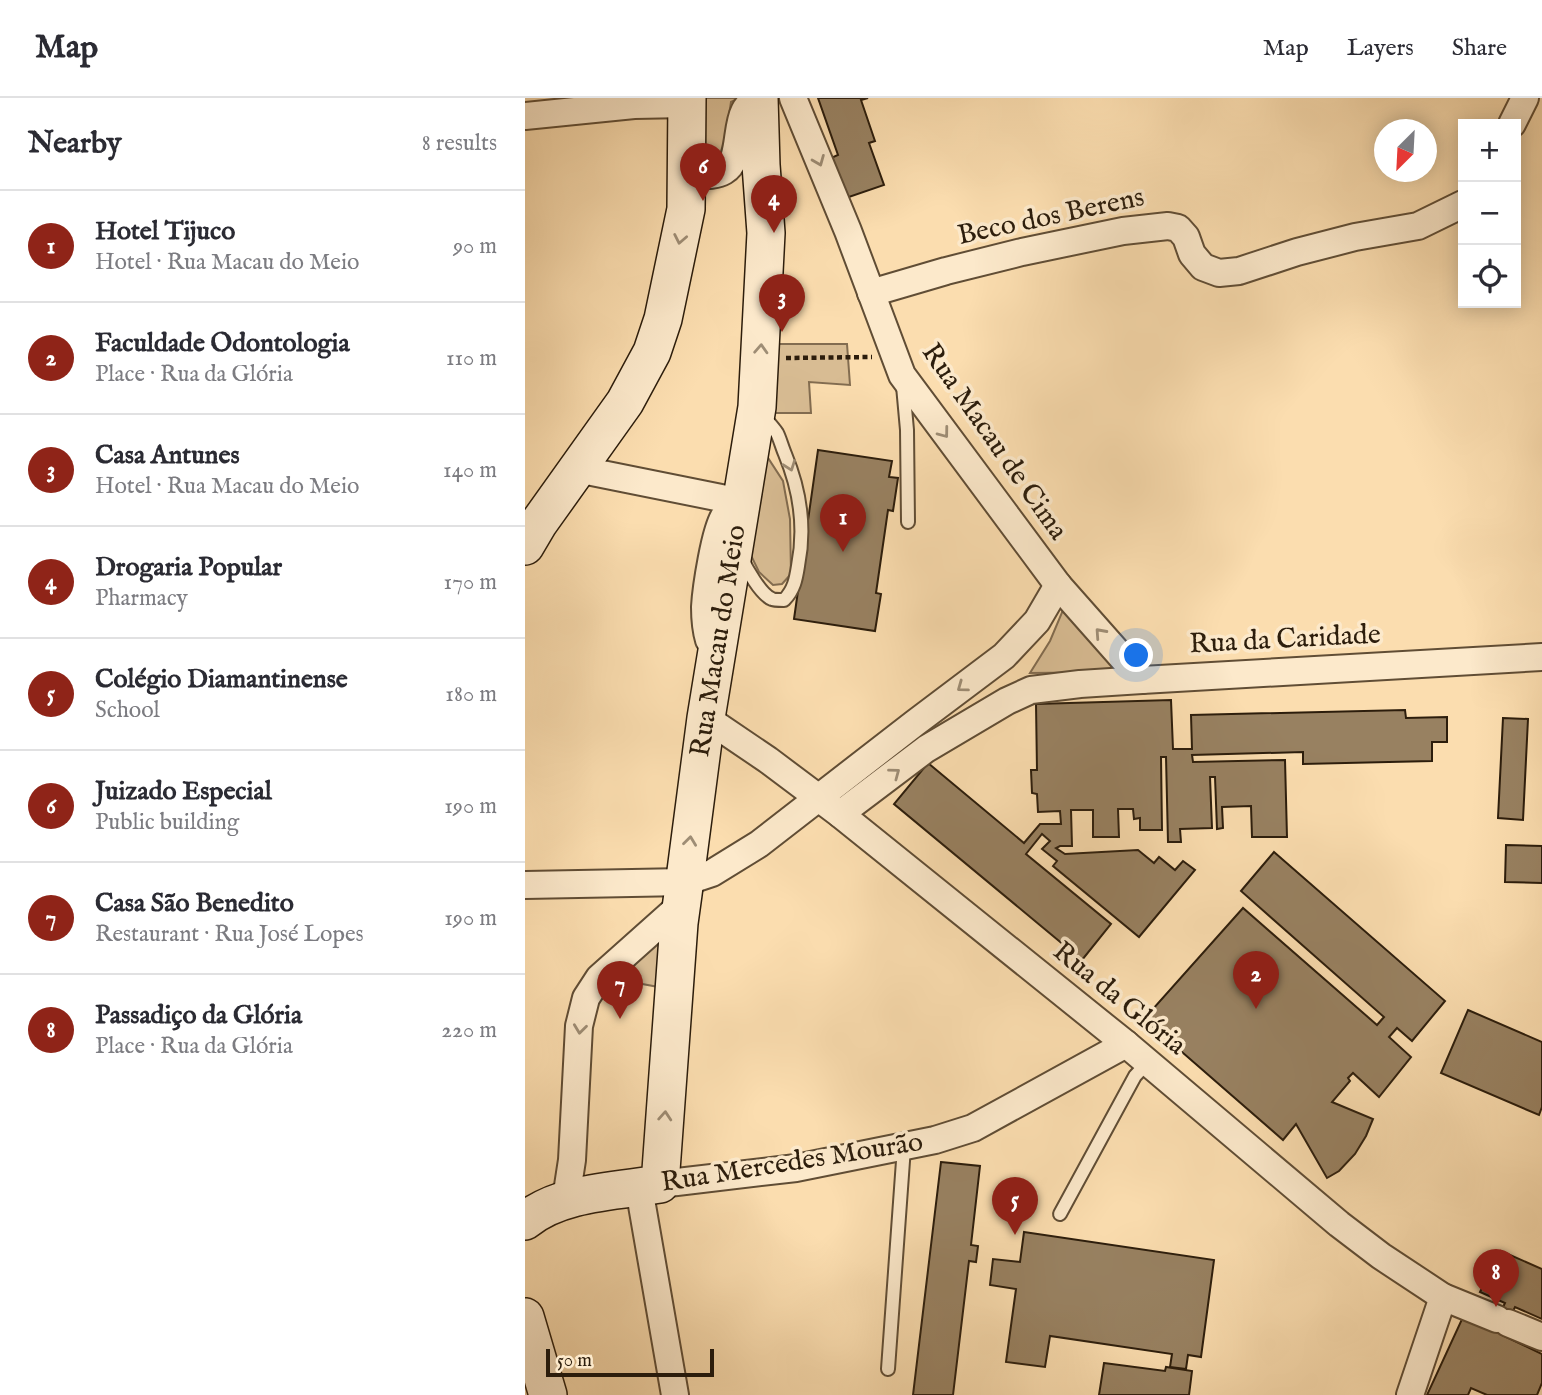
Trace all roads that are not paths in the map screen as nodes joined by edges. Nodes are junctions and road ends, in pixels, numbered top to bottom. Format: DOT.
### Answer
graph roads {
  1 [pos="1525,98"];
  2 [pos="776,99"];
  3 [pos="686,101"];
  4 [pos="525,116"];
  5 [pos="1514,119"];
  6 [pos="686,176"];
  7 [pos="1458,206"];
  8 [pos="871,293"];
  9 [pos="898,366"];
  10 [pos="757,407"];
  11 [pos="577,469"];
  12 [pos="739,518"];
  13 [pos="908,522"];
  14 [pos="525,545"];
  15 [pos="1058,586"];
  16 [pos="1004,656"];
  17 [pos="1542,657"];
  18 [pos="1142,680"];
  19 [pos="1031,690"];
  20 [pos="706,718"];
  21 [pos="818,797"];
  22 [pos="840,814"];
  23 [pos="525,885"];
  24 [pos="684,893"];
  25 [pos="1126,1044"];
  26 [pos="1148,1062"];
  27 [pos="904,1147"];
  28 [pos="649,1186"];
  29 [pos="566,1199"];
  30 [pos="1061,1214"];
  31 [pos="525,1221"];
  32 [pos="1443,1297"];
  33 [pos="525,1317"];
  34 [pos="1542,1337"];
  35 [pos="888,1369"];
  36 [pos="548,1395"];
  37 [pos="675,1395"];
  38 [pos="1410,1395"];
  1 -- 5 [label="street"];
  2 -- 6 [label="street"];
  2 -- 8 [label="street, Rua Macau de Cima, one-way"];
  10 -- 2 [label="main road, Rua Macau do Meio, one-way"];
  3 -- 4 [label="street"];
  3 -- 6 [label="main road"];
  6 -- 11 [label="main road, one-way"];
  7 -- 8 [label="street, Beco dos Berens"];
  8 -- 9 [label="street, Rua Macau de Cima"];
  9 -- 13 [label="lane"];
  9 -- 15 [label="street, Rua Macau de Cima, one-way"];
  10 -- 12 [label="main road, Rua Macau do Meio"];
  10 -- 12 [label="lane, one-way"];
  11 -- 12 [label="street"];
  11 -- 14 [label="main road"];
  12 -- 20 [label="main road, Rua Macau do Meio"];
  15 -- 16 [label="street"];
  18 -- 15 [label="street, Rua Macau de Cima, one-way"];
  16 -- 19 [label="street"];
  16 -- 21 [label="street, one-way"];
  17 -- 18 [label="street, Rua da Caridade"];
  18 -- 19 [label="street, Rua da Caridade"];
  22 -- 19 [label="street, one-way"];
  20 -- 21 [label="street, Rua da Glória"];
  24 -- 20 [label="main road, Rua Macau do Meio, one-way"];
  21 -- 22 [label="street, Rua da Glória"];
  21 -- 24 [label="street"];
  22 -- 25 [label="street, Rua da Glória"];
  23 -- 24 [label="street"];
  28 -- 24 [label="main road, Rua Macau do Meio, one-way"];
  24 -- 29 [label="street, one-way"];
  25 -- 26 [label="street, Rua da Glória"];
  25 -- 27 [label="street, Rua Mercedes Mourão"];
  26 -- 30 [label="lane"];
  26 -- 32 [label="street, Rua da Glória"];
  27 -- 28 [label="street, Rua Mercedes Mourão"];
  27 -- 35 [label="lane"];
  28 -- 29 [label="main road, Rua Mercedes Mourão"];
  28 -- 37 [label="street"];
  29 -- 31 [label="main road, Rua Mercedes Mourão"];
  32 -- 34 [label="street, Rua da Glória"];
  32 -- 38 [label="street"];
  33 -- 36 [label="main road"];
}
